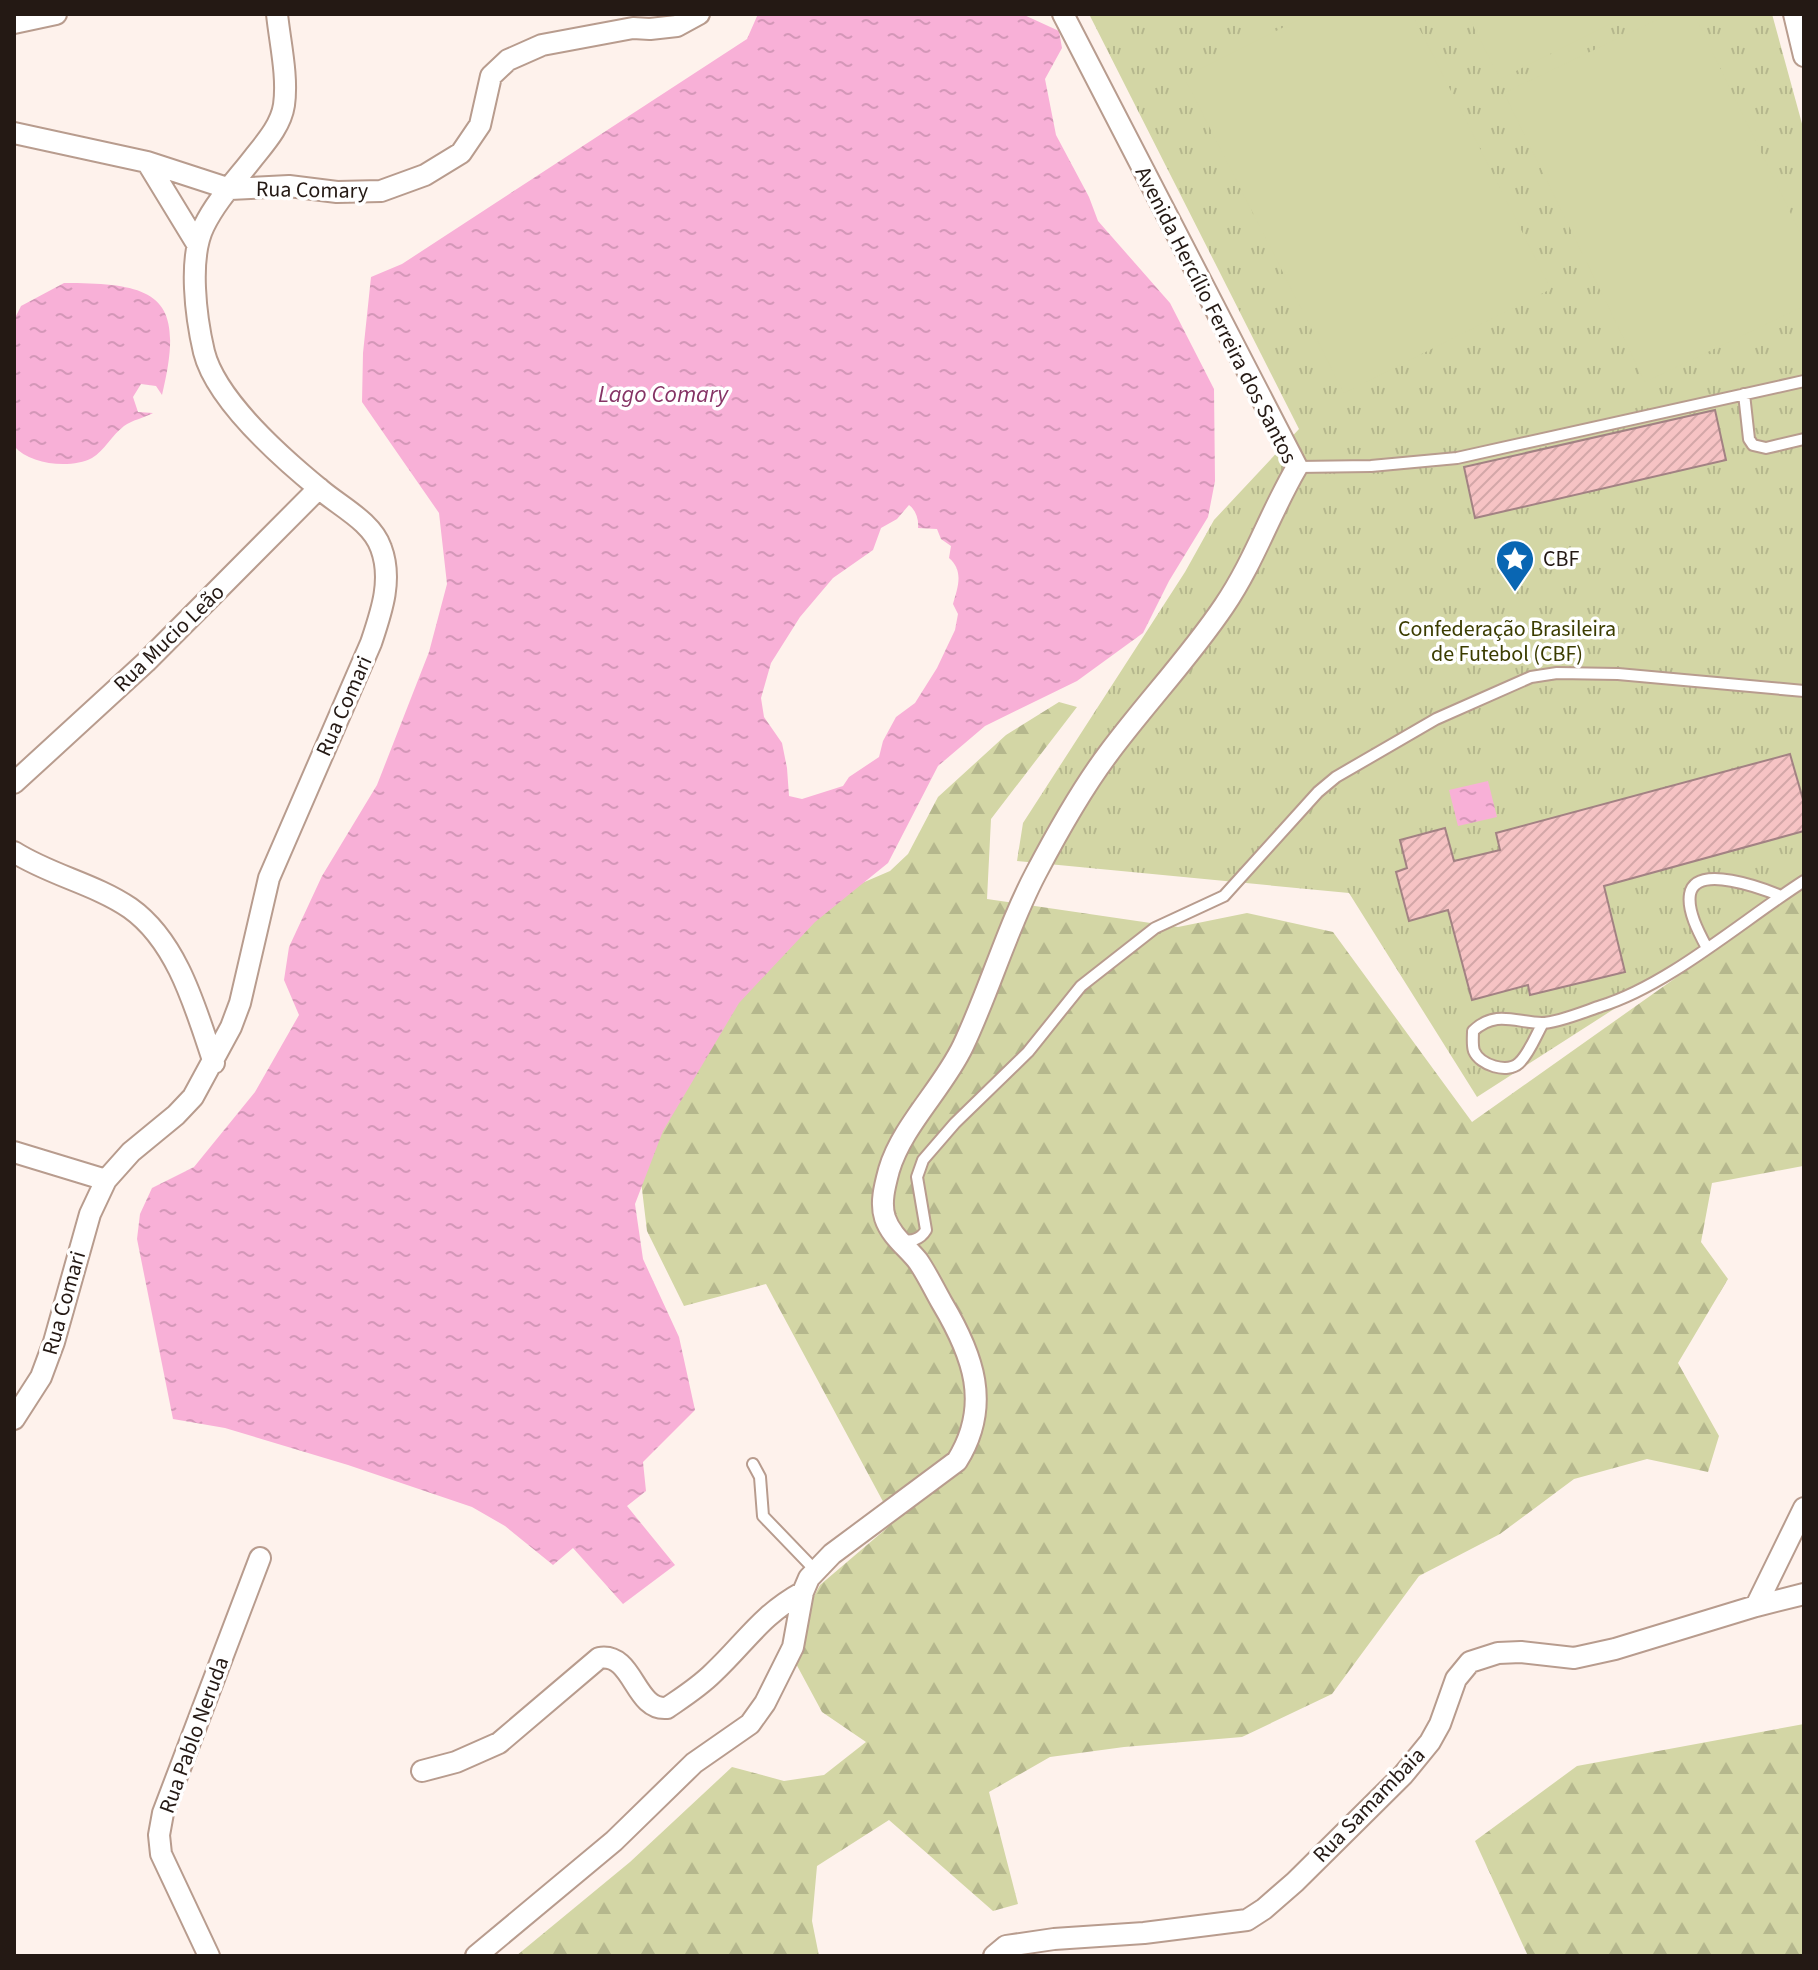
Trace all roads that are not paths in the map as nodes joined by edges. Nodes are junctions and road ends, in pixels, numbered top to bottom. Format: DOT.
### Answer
graph roads {
  1 [pos="56,14"];
  2 [pos="277,14"];
  3 [pos="699,14"];
  4 [pos="1063,14"];
  5 [pos="1794,14"];
  6 [pos="14,23"];
  7 [pos="1804,56"];
  8 [pos="14,133"];
  9 [pos="147,162"];
  10 [pos="230,189"];
  11 [pos="197,244"];
  12 [pos="1804,381"];
  13 [pos="1744,394"];
  14 [pos="1804,439"];
  15 [pos="1297,467"];
  16 [pos="319,488"];
  17 [pos="1804,691"];
  18 [pos="14,783"];
  19 [pos="14,852"];
  20 [pos="1804,881"];
  21 [pos="1781,896"];
  22 [pos="1707,948"];
  23 [pos="1543,1023"];
  24 [pos="214,1063"];
  25 [pos="14,1152"];
  26 [pos="106,1180"];
  27 [pos="899,1241"];
  28 [pos="14,1419"];
  29 [pos="753,1464"];
  30 [pos="1804,1508"];
  31 [pos="260,1558"];
  32 [pos="815,1570"];
  33 [pos="803,1592"];
  34 [pos="1804,1594"];
  35 [pos="1756,1606"];
  36 [pos="422,1771"];
  37 [pos="209,1956"];
  38 [pos="476,1956"];
  39 [pos="994,1956"];
  1 -- 6 [label="street"];
  2 -- 10 [label="street, Rua Comari"];
  3 -- 10 [label="street, Rua Comary"];
  4 -- 15 [label="street, Avenida Hercílio Ferreira dos Santos"];
  5 -- 7 [label="street"];
  8 -- 9 [label="street"];
  9 -- 10 [label="street"];
  9 -- 11 [label="street"];
  10 -- 11 [label="street, Rua Comari"];
  11 -- 16 [label="street, Rua Comari"];
  12 -- 13 [label="lane"];
  13 -- 14 [label="lane"];
  13 -- 15 [label="lane"];
  15 -- 27 [label="street, Avenida Hercílio Ferreira dos Santos"];
  16 -- 18 [label="street, Rua Mucio Leão"];
  16 -- 24 [label="street, Rua Comari"];
  17 -- 27 [label="lane"];
  19 -- 24 [label="street"];
  20 -- 21 [label="lane"];
  21 -- 22 [label="lane"];
  21 -- 22 [label="lane"];
  22 -- 23 [label="lane"];
  23 -- 23 [label="lane"];
  24 -- 26 [label="street, Rua Comari"];
  25 -- 26 [label="street"];
  26 -- 28 [label="street, Rua Comari"];
  27 -- 32 [label="street, Avenida Hercílio Ferreira dos Santos"];
  29 -- 32 [label="lane"];
  30 -- 35 [label="street"];
  31 -- 37 [label="street, Rua Pablo Neruda"];
  32 -- 33 [label="street, Avenida Hercílio Ferreira dos Santos"];
  33 -- 36 [label="street"];
  33 -- 38 [label="street, Avenida Hercílio Ferreira dos Santos"];
  34 -- 35 [label="street"];
  35 -- 39 [label="street, Rua Samambaia"];
}
